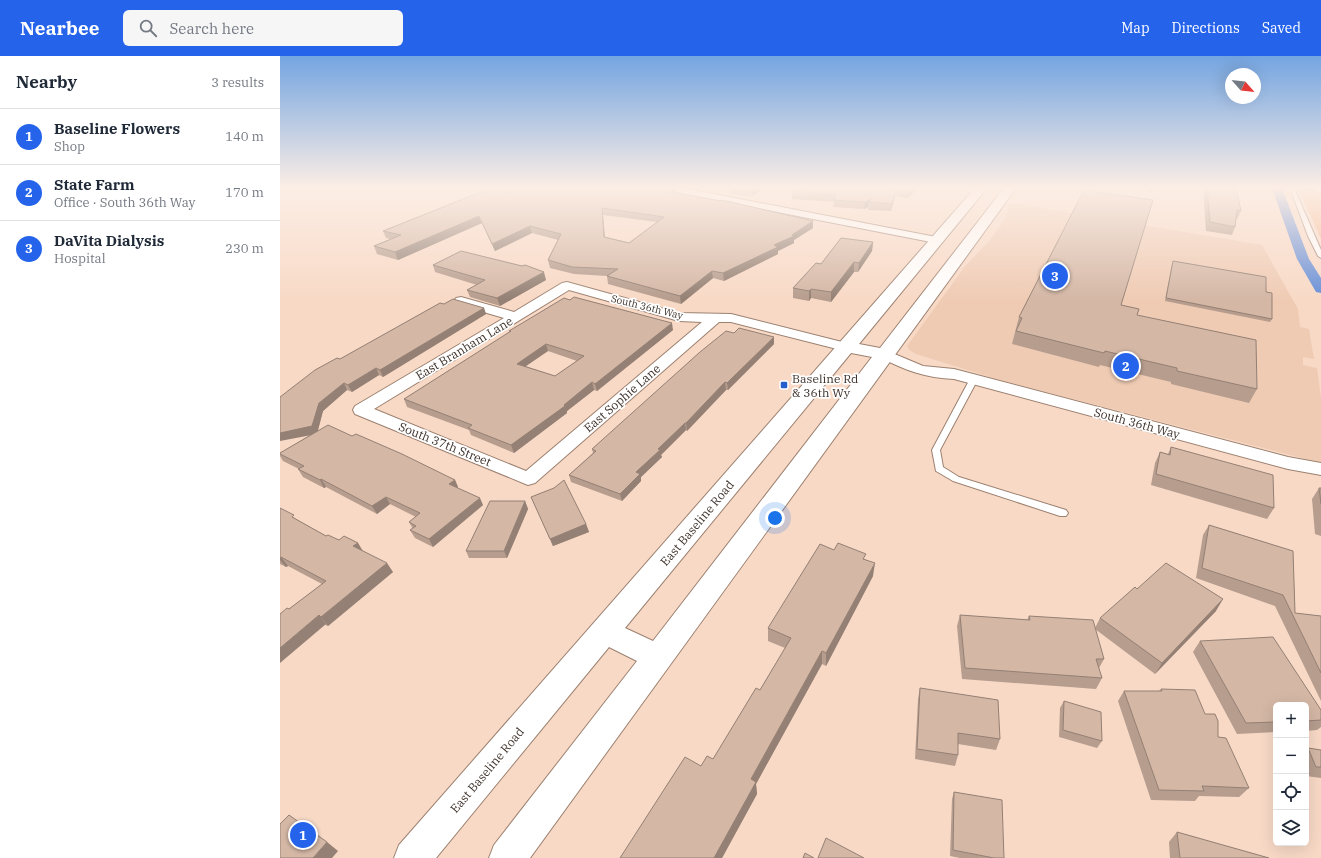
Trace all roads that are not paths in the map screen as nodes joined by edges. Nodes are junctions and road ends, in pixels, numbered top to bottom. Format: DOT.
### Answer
graph roads {
  1 [pos="861,225"];
  2 [pos="949,225"];
  3 [pos="982,225"];
  4 [pos="1307,225"];
  5 [pos="936,240"];
  6 [pos="967,246"];
  7 [pos="1321,256"];
  8 [pos="567,286"];
  9 [pos="458,300"];
  10 [pos="516,317"];
  11 [pos="716,317"];
  12 [pos="845,347"];
  13 [pos="885,354"];
  14 [pos="974,380"];
  15 [pos="361,410"];
  16 [pos="1321,469"];
  17 [pos="528,479"];
  18 [pos="1063,513"];
  19 [pos="605,632"];
  20 [pos="658,657"];
  21 [pos="412,858"];
  22 [pos="507,858"];
  1 -- 5 [label="street"];
  2 -- 5 [label="main road, East Baseline Road"];
  3 -- 6 [label="main road"];
  4 -- 7 [label="lane"];
  5 -- 6 [label="main road"];
  5 -- 12 [label="main road, East Baseline Road"];
  6 -- 13 [label="main road"];
  8 -- 10 [label="street, East Branham Lane"];
  8 -- 11 [label="street, South 36th Way"];
  9 -- 10 [label="street"];
  10 -- 15 [label="street, East Branham Lane"];
  11 -- 12 [label="street, South 36th Way"];
  11 -- 17 [label="street, East Sophie Lane"];
  12 -- 13 [label="main road"];
  12 -- 19 [label="main road, East Baseline Road"];
  13 -- 14 [label="street, South 36th Way"];
  13 -- 20 [label="main road"];
  14 -- 16 [label="street, South 36th Way"];
  14 -- 18 [label="lane"];
  15 -- 17 [label="street, South 37th Street"];
  19 -- 20 [label="main road"];
  19 -- 21 [label="main road, East Baseline Road"];
  20 -- 22 [label="main road"];
}
